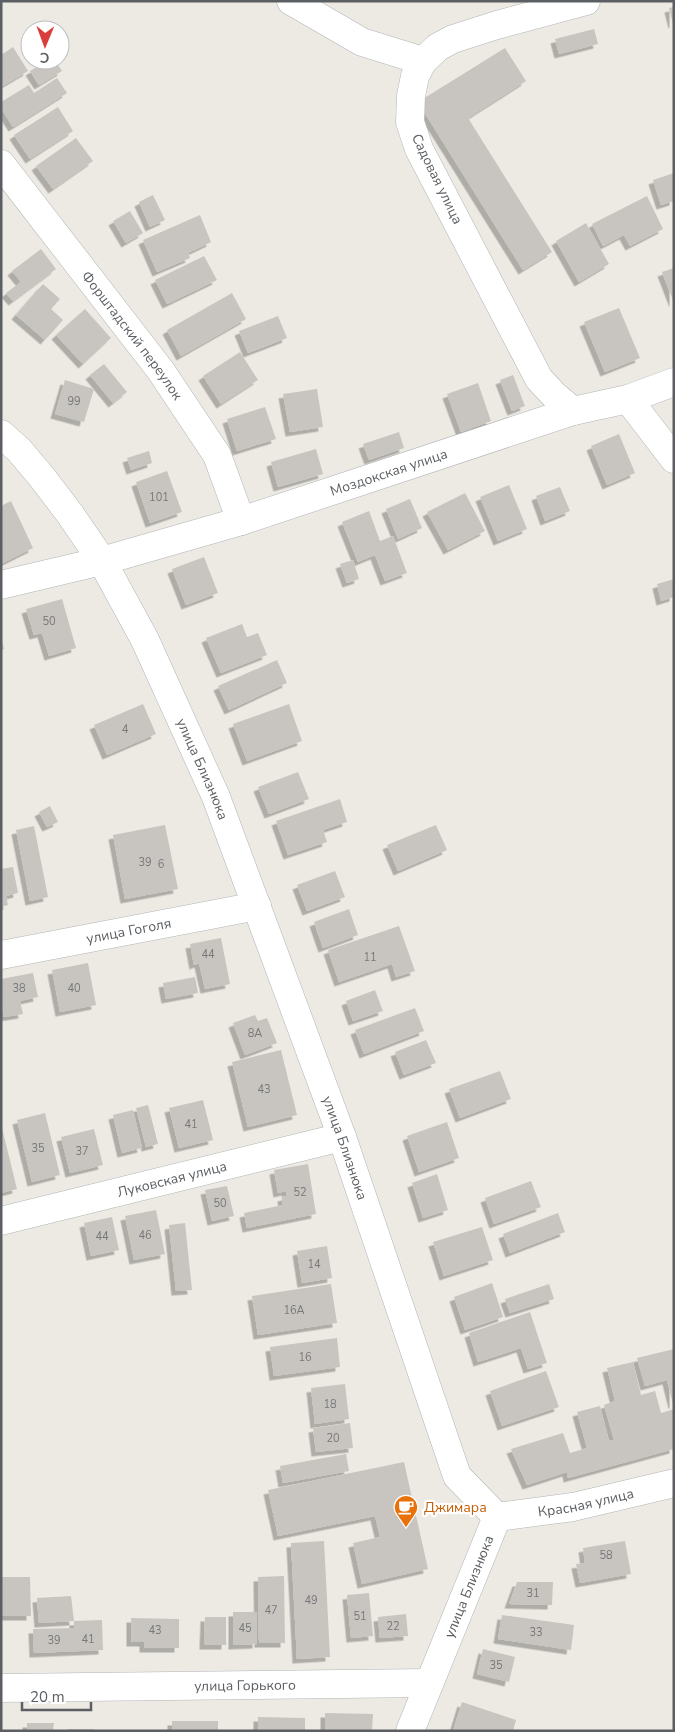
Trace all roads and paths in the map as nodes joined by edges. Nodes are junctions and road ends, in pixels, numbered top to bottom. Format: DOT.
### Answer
graph roads {
  1 [pos="291,1"];
  2 [pos="586,1"];
  3 [pos="424,61"];
  4 [pos="1,164"];
  5 [pos="674,382"];
  6 [pos="628,399"];
  7 [pos="573,411"];
  8 [pos="1,434"];
  9 [pos="674,459"];
  10 [pos="241,521"];
  11 [pos="102,561"];
  12 [pos="1,585"];
  13 [pos="256,906"];
  14 [pos="1,955"];
  15 [pos="342,1137"];
  16 [pos="1,1221"];
  17 [pos="674,1483"];
  18 [pos="497,1518"];
  19 [pos="429,1683"];
  20 [pos="1,1688"];
  21 [pos="410,1731"];
  1 -- 3 [label="street"];
  2 -- 3 [label="street, Садовая улица"];
  3 -- 7 [label="street, Садовая улица"];
  4 -- 10 [label="street, Форштадский переулок"];
  5 -- 6 [label="street, Моздокская улица"];
  6 -- 7 [label="street, Моздокская улица"];
  6 -- 9 [label="street"];
  7 -- 10 [label="street, Моздокская улица"];
  8 -- 11 [label="street, улица Близнюка"];
  10 -- 11 [label="street, Моздокская улица"];
  11 -- 12 [label="street, Моздокская улица"];
  11 -- 13 [label="street, улица Близнюка"];
  13 -- 14 [label="street, улица Гоголя"];
  13 -- 15 [label="street, улица Близнюка"];
  15 -- 16 [label="street, Луковская улица"];
  15 -- 18 [label="street, улица Близнюка"];
  17 -- 18 [label="street, Красная улица"];
  18 -- 19 [label="street, улица Близнюка"];
  19 -- 20 [label="street, улица Горького"];
  19 -- 21 [label="street, улица Близнюка"];
}
